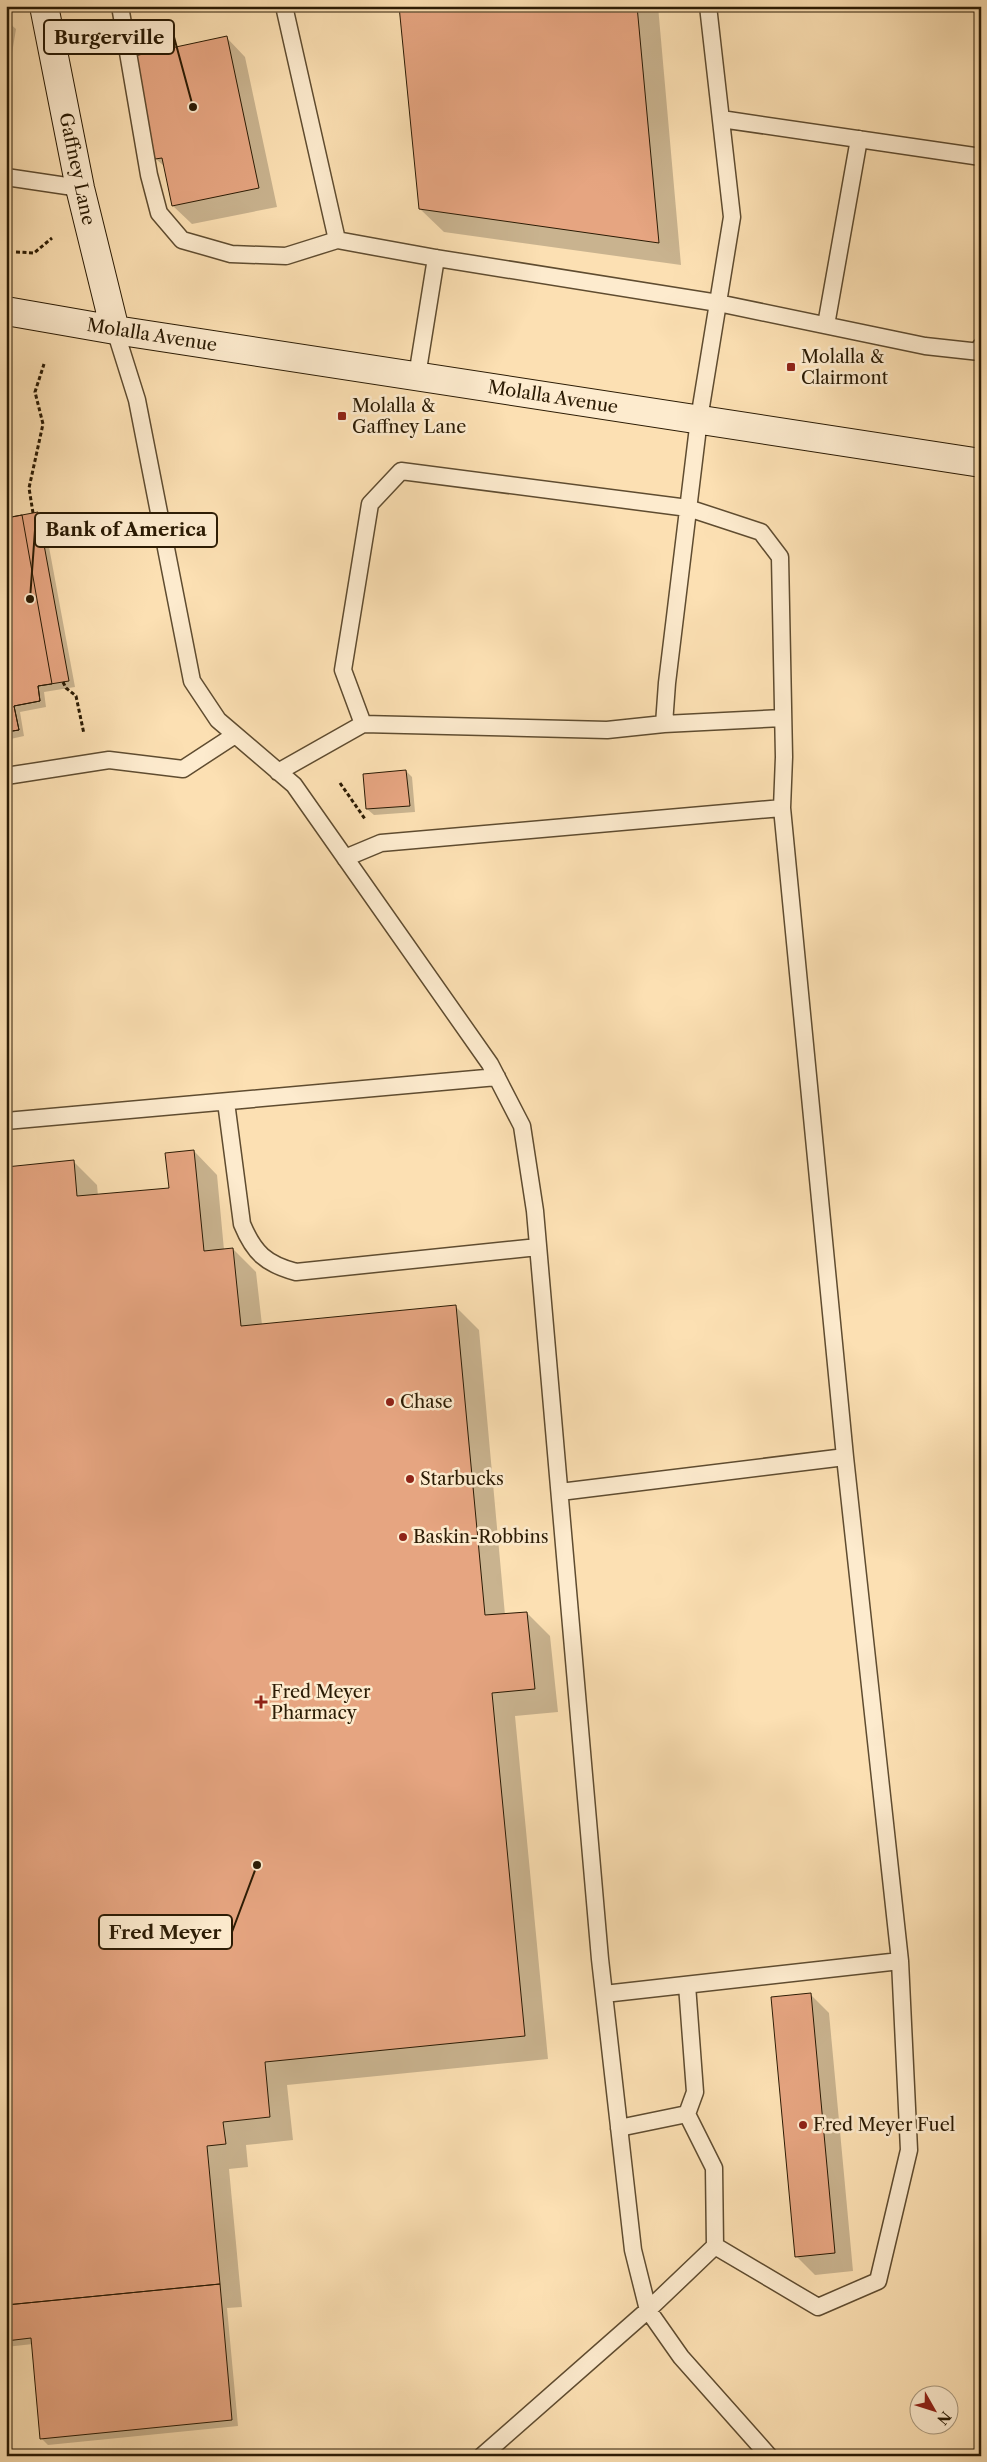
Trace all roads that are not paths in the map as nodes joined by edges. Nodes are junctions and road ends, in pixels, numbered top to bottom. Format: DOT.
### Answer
graph roads {
  1 [pos="44,6"];
  2 [pos="120,6"];
  3 [pos="284,6"];
  4 [pos="708,6"];
  5 [pos="721,119"];
  6 [pos="858,139"];
  7 [pos="981,157"];
  8 [pos="6,177"];
  9 [pos="80,188"];
  10 [pos="337,240"];
  11 [pos="436,258"];
  12 [pos="718,303"];
  13 [pos="6,311"];
  14 [pos="826,325"];
  15 [pos="115,330"];
  16 [pos="981,346"];
  17 [pos="417,376"];
  18 [pos="699,420"];
  19 [pos="981,463"];
  20 [pos="688,508"];
  21 [pos="783,718"];
  22 [pos="363,724"];
  23 [pos="664,724"];
  24 [pos="235,735"];
  25 [pos="278,772"];
  26 [pos="6,776"];
  27 [pos="782,808"];
  28 [pos="345,858"];
  29 [pos="497,1077"];
  30 [pos="226,1102"];
  31 [pos="6,1121"];
  32 [pos="538,1247"];
  33 [pos="845,1457"];
  34 [pos="560,1492"];
  35 [pos="900,1961"];
  36 [pos="687,1985"];
  37 [pos="604,1994"];
  38 [pos="687,2114"];
  39 [pos="619,2128"];
  40 [pos="715,2246"];
  41 [pos="648,2310"];
  42 [pos="482,2456"];
  43 [pos="769,2456"];
  1 -- 9 [label="main road, Gaffney Lane"];
  2 -- 10 [label="lane"];
  3 -- 10 [label="lane"];
  4 -- 5 [label="lane"];
  5 -- 6 [label="lane"];
  5 -- 12 [label="lane"];
  6 -- 7 [label="lane"];
  6 -- 14 [label="lane"];
  8 -- 9 [label="lane"];
  9 -- 15 [label="main road, Gaffney Lane"];
  10 -- 11 [label="lane"];
  11 -- 12 [label="lane"];
  11 -- 17 [label="lane"];
  12 -- 14 [label="lane"];
  12 -- 18 [label="lane"];
  13 -- 15 [label="main road, Molalla Avenue"];
  14 -- 16 [label="lane"];
  15 -- 17 [label="main road, Molalla Avenue"];
  15 -- 24 [label="lane"];
  17 -- 18 [label="main road, Molalla Avenue"];
  18 -- 19 [label="main road, Molalla Avenue"];
  18 -- 20 [label="lane"];
  20 -- 21 [label="lane"];
  20 -- 22 [label="lane"];
  20 -- 23 [label="lane"];
  21 -- 23 [label="lane"];
  21 -- 27 [label="lane"];
  22 -- 23 [label="lane"];
  22 -- 25 [label="lane"];
  24 -- 25 [label="lane"];
  24 -- 26 [label="lane"];
  25 -- 28 [label="lane"];
  27 -- 28 [label="lane"];
  27 -- 33 [label="lane"];
  28 -- 29 [label="lane"];
  29 -- 30 [label="lane"];
  29 -- 32 [label="lane"];
  30 -- 31 [label="lane"];
  30 -- 32 [label="lane"];
  32 -- 34 [label="lane"];
  33 -- 34 [label="lane"];
  33 -- 35 [label="lane"];
  34 -- 37 [label="lane"];
  35 -- 36 [label="lane"];
  35 -- 40 [label="lane"];
  36 -- 37 [label="lane"];
  36 -- 38 [label="lane"];
  37 -- 39 [label="lane"];
  38 -- 39 [label="lane"];
  38 -- 40 [label="lane"];
  39 -- 41 [label="lane"];
  40 -- 41 [label="lane"];
  41 -- 42 [label="lane"];
  41 -- 43 [label="lane"];
}
